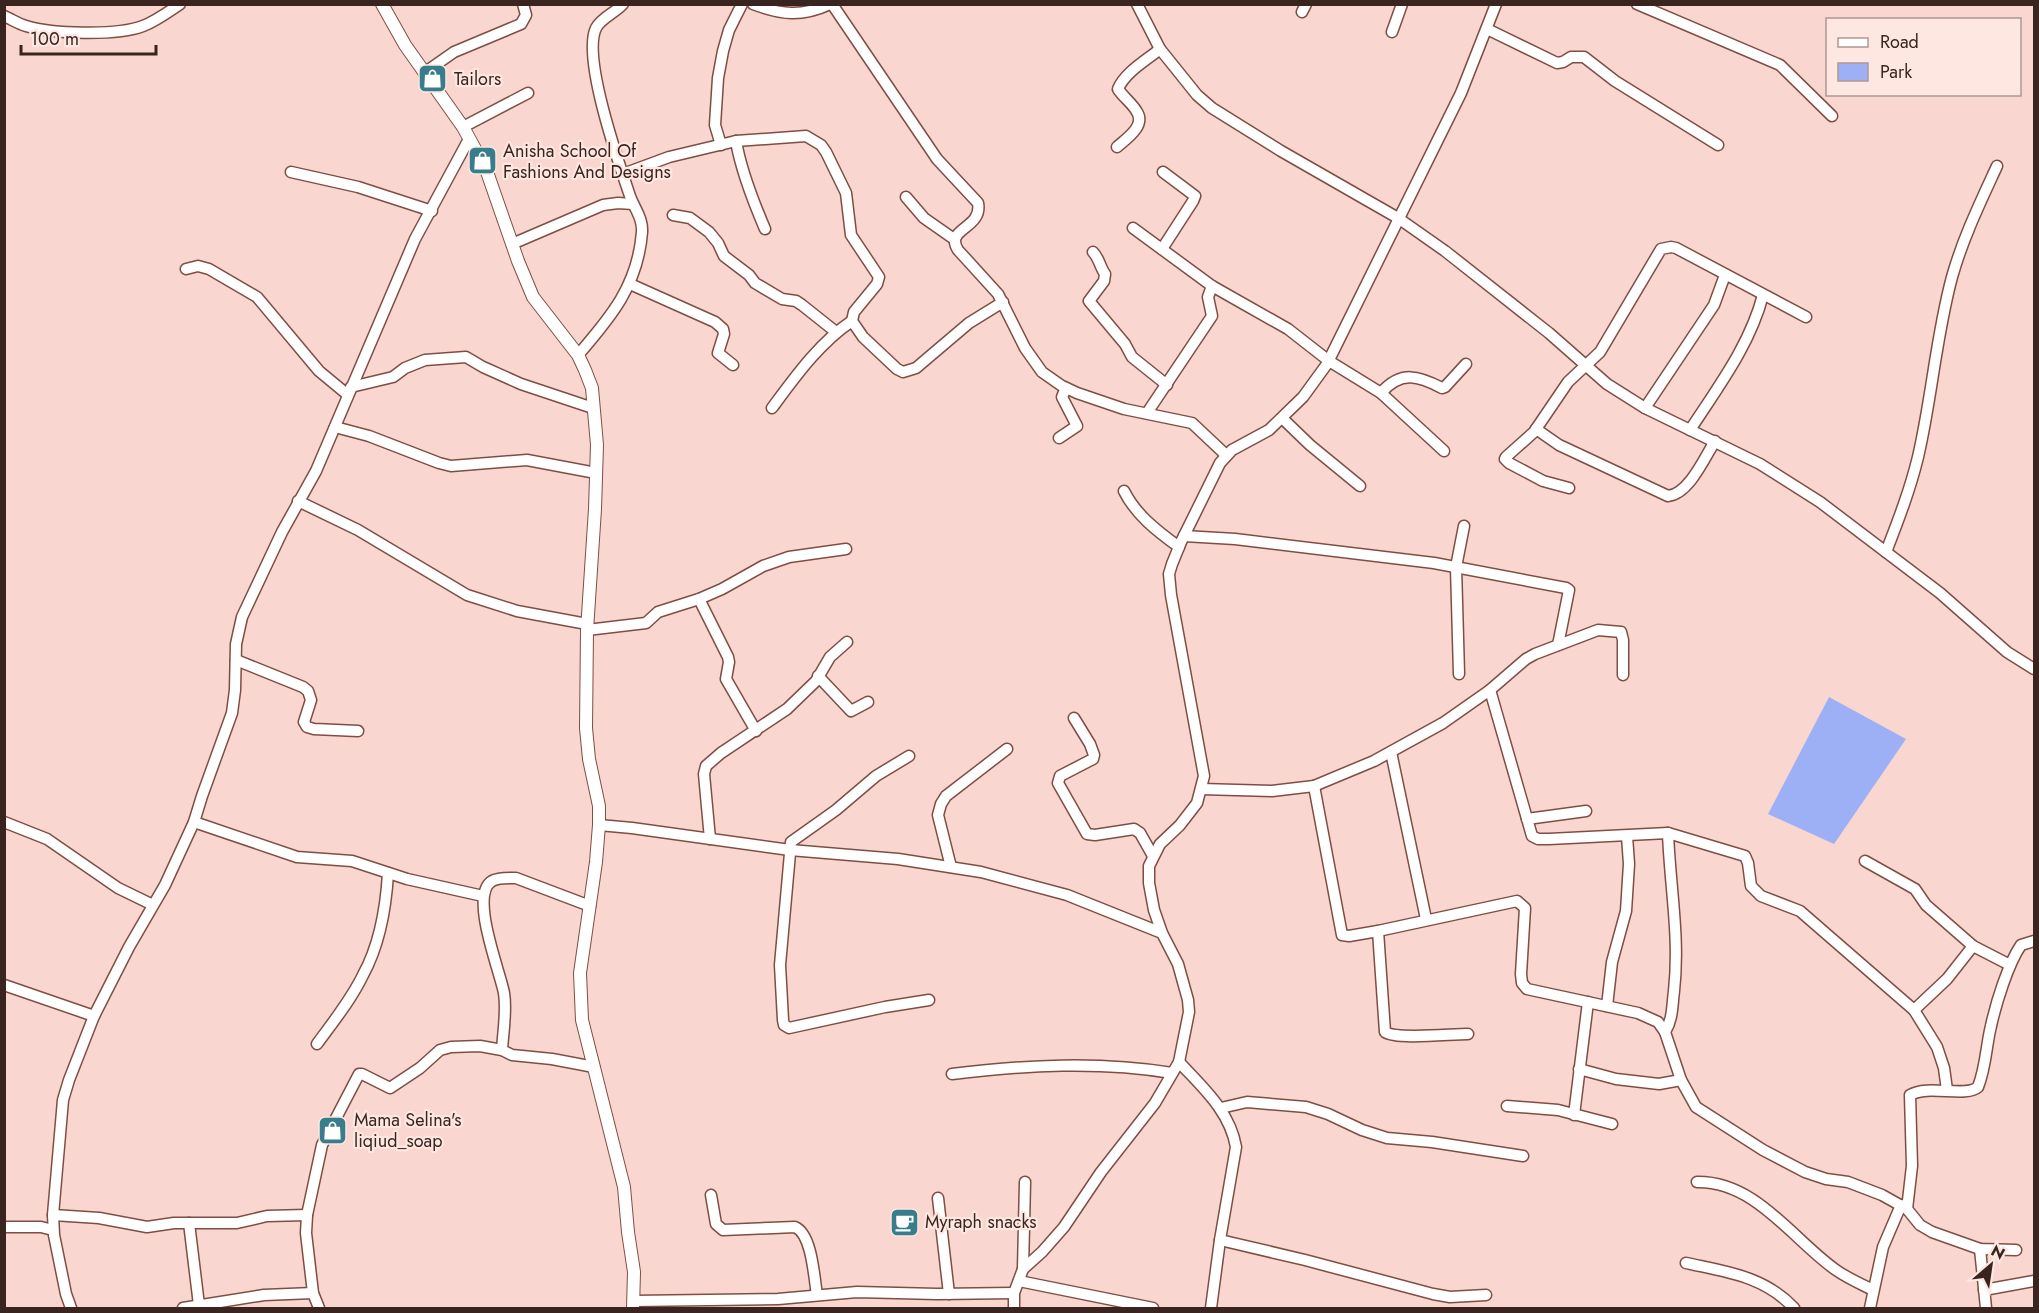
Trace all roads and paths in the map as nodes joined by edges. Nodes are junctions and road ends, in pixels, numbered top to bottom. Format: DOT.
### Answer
graph roads {
  1 [pos="180,4"];
  2 [pos="382,4"];
  3 [pos="523,4"];
  4 [pos="623,4"];
  5 [pos="742,4"];
  6 [pos="753,4"];
  7 [pos="831,4"];
  8 [pos="1137,4"];
  9 [pos="1402,4"];
  10 [pos="1496,4"];
  11 [pos="1637,4"];
  12 [pos="4,16"];
  13 [pos="1487,28"];
  14 [pos="1392,32"];
  15 [pos="1160,49"];
  16 [pos="424,73"];
  17 [pos="528,93"];
  18 [pos="1832,116"];
  19 [pos="463,127"];
  20 [pos="469,139"];
  21 [pos="736,141"];
  22 [pos="721,145"];
  23 [pos="1718,145"];
  24 [pos="1117,147"];
  25 [pos="1996,166"];
  26 [pos="291,172"];
  27 [pos="1163,172"];
  28 [pos="623,174"];
  29 [pos="906,197"];
  30 [pos="633,204"];
  31 [pos="432,211"];
  32 [pos="674,216"];
  33 [pos="1398,219"];
  34 [pos="1133,228"];
  35 [pos="765,229"];
  36 [pos="954,239"];
  37 [pos="512,244"];
  38 [pos="1162,249"];
  39 [pos="1093,252"];
  40 [pos="186,269"];
  41 [pos="1725,274"];
  42 [pos="630,284"];
  43 [pos="1212,286"];
  44 [pos="1763,295"];
  45 [pos="1003,302"];
  46 [pos="1806,317"];
  47 [pos="852,321"];
  48 [pos="836,332"];
  49 [pos="578,355"];
  50 [pos="1329,361"];
  51 [pos="733,364"];
  52 [pos="1466,364"];
  53 [pos="1586,365"];
  54 [pos="1167,385"];
  55 [pos="1065,388"];
  56 [pos="350,391"];
  57 [pos="1381,393"];
  58 [pos="593,408"];
  59 [pos="771,408"];
  60 [pos="1645,408"];
  61 [pos="1147,413"];
  62 [pos="1282,418"];
  63 [pos="335,427"];
  64 [pos="1536,429"];
  65 [pos="1690,430"];
  66 [pos="1059,438"];
  67 [pos="1715,441"];
  68 [pos="1444,451"];
  69 [pos="1226,455"];
  70 [pos="596,473"];
  71 [pos="1360,486"];
  72 [pos="1569,488"];
  73 [pos="1124,491"];
  74 [pos="298,501"];
  75 [pos="1464,526"];
  76 [pos="1184,536"];
  77 [pos="1179,547"];
  78 [pos="846,549"];
  79 [pos="1886,552"];
  80 [pos="1456,567"];
  81 [pos="699,599"];
  82 [pos="587,627"];
  83 [pos="847,642"];
  84 [pos="1558,645"];
  85 [pos="236,660"];
  86 [pos="2034,669"];
  87 [pos="1459,674"];
  88 [pos="1623,675"];
  89 [pos="818,676"];
  90 [pos="1490,690"];
  91 [pos="868,702"];
  92 [pos="1074,718"];
  93 [pos="358,731"];
  94 [pos="756,731"];
  95 [pos="1007,749"];
  96 [pos="1391,752"];
  97 [pos="909,756"];
  98 [pos="1314,786"];
  99 [pos="1201,789"];
  100 [pos="1586,811"];
  101 [pos="1527,819"];
  102 [pos="4,822"];
  103 [pos="194,822"];
  104 [pos="599,825"];
  105 [pos="1668,833"];
  106 [pos="1627,836"];
  107 [pos="710,839"];
  108 [pos="790,849"];
  109 [pos="1153,856"];
  110 [pos="1864,861"];
  111 [pos="951,867"];
  112 [pos="388,873"];
  113 [pos="483,896"];
  114 [pos="153,905"];
  115 [pos="590,906"];
  116 [pos="1426,919"];
  117 [pos="1378,931"];
  118 [pos="1162,933"];
  119 [pos="2034,941"];
  120 [pos="1973,946"];
  121 [pos="2010,965"];
  122 [pos="4,985"];
  123 [pos="928,1000"];
  124 [pos="1588,1002"];
  125 [pos="1607,1006"];
  126 [pos="1914,1010"];
  127 [pos="94,1016"];
  128 [pos="1665,1032"];
  129 [pos="1468,1034"];
  130 [pos="317,1044"];
  131 [pos="502,1050"];
  132 [pos="1179,1062"];
  133 [pos="594,1067"];
  134 [pos="1579,1069"];
  135 [pos="1172,1073"];
  136 [pos="952,1074"];
  137 [pos="1681,1080"];
  138 [pos="1947,1090"];
  139 [pos="1507,1106"];
  140 [pos="1221,1108"];
  141 [pos="1574,1115"];
  142 [pos="1612,1124"];
  143 [pos="1523,1156"];
  144 [pos="1025,1182"];
  145 [pos="1697,1182"];
  146 [pos="711,1195"];
  147 [pos="938,1198"];
  148 [pos="1904,1207"];
  149 [pos="53,1215"];
  150 [pos="307,1215"];
  151 [pos="189,1223"];
  152 [pos="4,1227"];
  153 [pos="53,1230"];
  154 [pos="1220,1240"];
  155 [pos="1980,1249"];
  156 [pos="2016,1250"];
  157 [pos="1686,1263"];
  158 [pos="1023,1269"];
  159 [pos="1018,1281"];
  160 [pos="2034,1281"];
  161 [pos="1873,1290"];
  162 [pos="1984,1290"];
  163 [pos="313,1293"];
  164 [pos="1014,1293"];
  165 [pos="949,1294"];
  166 [pos="817,1295"];
  167 [pos="1486,1295"];
  168 [pos="199,1305"];
  169 [pos="633,1305"];
  170 [pos="1135,1306"];
  171 [pos="71,1308"];
  172 [pos="183,1308"];
  173 [pos="319,1308"];
  174 [pos="1014,1308"];
  175 [pos="1153,1308"];
  176 [pos="1211,1308"];
  177 [pos="1794,1308"];
  178 [pos="1870,1308"];
  179 [pos="1986,1308"];
  1 -- 12 [label="street"];
  2 -- 16 [label="street"];
  3 -- 16 [label="street"];
  4 -- 28 [label="street"];
  5 -- 22 [label="street"];
  6 -- 7 [label="street"];
  7 -- 36 [label="street"];
  8 -- 15 [label="street"];
  9 -- 14 [label="street"];
  10 -- 13 [label="street"];
  11 -- 18 [label="street"];
  13 -- 23 [label="street"];
  13 -- 33 [label="street"];
  15 -- 24 [label="street"];
  15 -- 33 [label="street"];
  16 -- 19 [label="street"];
  17 -- 19 [label="street"];
  19 -- 20 [label="street"];
  20 -- 31 [label="street"];
  20 -- 37 [label="street"];
  21 -- 22 [label="street"];
  21 -- 35 [label="street"];
  21 -- 47 [label="street"];
  22 -- 28 [label="street"];
  25 -- 79 [label="street"];
  26 -- 31 [label="street"];
  27 -- 38 [label="street"];
  28 -- 30 [label="street"];
  29 -- 36 [label="street"];
  30 -- 37 [label="street"];
  30 -- 42 [label="street"];
  31 -- 56 [label="street"];
  32 -- 48 [label="street"];
  33 -- 50 [label="street"];
  33 -- 53 [label="street"];
  34 -- 38 [label="street"];
  36 -- 45 [label="street"];
  37 -- 49 [label="street"];
  38 -- 43 [label="street"];
  39 -- 54 [label="street"];
  40 -- 56 [label="street"];
  41 -- 44 [label="street"];
  41 -- 53 [label="street"];
  41 -- 60 [label="street"];
  42 -- 49 [label="street"];
  42 -- 51 [label="street"];
  43 -- 50 [label="street"];
  43 -- 54 [label="street"];
  44 -- 46 [label="street"];
  44 -- 65 [label="street"];
  45 -- 47 [label="street"];
  45 -- 55 [label="street"];
  47 -- 48 [label="street"];
  48 -- 59 [label="street"];
  49 -- 58 [label="street"];
  50 -- 57 [label="street"];
  50 -- 62 [label="street"];
  52 -- 57 [label="street"];
  53 -- 60 [label="street"];
  53 -- 64 [label="street"];
  54 -- 61 [label="street"];
  55 -- 61 [label="street"];
  55 -- 66 [label="street"];
  56 -- 58 [label="street"];
  56 -- 63 [label="street"];
  57 -- 68 [label="street"];
  58 -- 70 [label="street"];
  60 -- 65 [label="street"];
  61 -- 69 [label="street"];
  62 -- 69 [label="street"];
  62 -- 71 [label="street"];
  63 -- 70 [label="street"];
  63 -- 74 [label="street"];
  64 -- 67 [label="street"];
  64 -- 72 [label="street"];
  65 -- 67 [label="street"];
  67 -- 79 [label="street"];
  69 -- 76 [label="street"];
  70 -- 82 [label="street"];
  73 -- 77 [label="street"];
  74 -- 82 [label="street"];
  74 -- 85 [label="street"];
  75 -- 80 [label="street"];
  76 -- 77 [label="street"];
  76 -- 80 [label="street"];
  77 -- 99 [label="street"];
  78 -- 81 [label="street"];
  79 -- 86 [label="street"];
  80 -- 84 [label="street"];
  80 -- 87 [label="street"];
  81 -- 82 [label="street"];
  81 -- 94 [label="street"];
  82 -- 104 [label="street"];
  83 -- 89 [label="street"];
  84 -- 88 [label="street"];
  84 -- 90 [label="street"];
  85 -- 93 [label="street"];
  85 -- 103 [label="street"];
  89 -- 91 [label="street"];
  89 -- 94 [label="street"];
  90 -- 96 [label="street"];
  90 -- 101 [label="street"];
  92 -- 109 [label="street"];
  94 -- 107 [label="street"];
  95 -- 111 [label="street"];
  96 -- 98 [label="street"];
  96 -- 116 [label="street"];
  97 -- 108 [label="street"];
  98 -- 99 [label="street"];
  98 -- 117 [label="street"];
  99 -- 109 [label="street"];
  100 -- 101 [label="street"];
  101 -- 106 [label="street"];
  102 -- 114 [label="street"];
  103 -- 112 [label="street"];
  103 -- 114 [label="street"];
  104 -- 107 [label="street"];
  104 -- 115 [label="street"];
  105 -- 106 [label="street"];
  105 -- 126 [label="street"];
  105 -- 128 [label="street"];
  106 -- 125 [label="street"];
  107 -- 108 [label="street"];
  108 -- 111 [label="street"];
  108 -- 123 [label="street"];
  109 -- 118 [label="street"];
  110 -- 120 [label="street"];
  111 -- 118 [label="street"];
  112 -- 113 [label="street"];
  112 -- 130 [label="street"];
  113 -- 115 [label="street"];
  113 -- 131 [label="street"];
  114 -- 127 [label="street"];
  115 -- 133 [label="street"];
  116 -- 117 [label="street"];
  116 -- 124 [label="street"];
  117 -- 129 [label="street"];
  118 -- 132 [label="street"];
  119 -- 121 [label="street"];
  120 -- 121 [label="street"];
  120 -- 126 [label="street"];
  121 -- 138 [label="street"];
  122 -- 127 [label="street"];
  124 -- 125 [label="street"];
  124 -- 134 [label="street"];
  125 -- 128 [label="street"];
  126 -- 138 [label="street"];
  127 -- 149 [label="street"];
  128 -- 137 [label="street"];
  131 -- 133 [label="street"];
  131 -- 150 [label="street"];
  132 -- 135 [label="street"];
  132 -- 140 [label="street"];
  133 -- 169 [label="street"];
  134 -- 137 [label="street"];
  134 -- 141 [label="street"];
  135 -- 136 [label="street"];
  135 -- 158 [label="street"];
  137 -- 148 [label="street"];
  138 -- 148 [label="street"];
  139 -- 141 [label="street"];
  140 -- 143 [label="street"];
  140 -- 154 [label="street"];
  141 -- 142 [label="street"];
  144 -- 158 [label="street"];
  145 -- 161 [label="street"];
  146 -- 166 [label="street"];
  147 -- 165 [label="street"];
  148 -- 155 [label="street"];
  148 -- 161 [label="street"];
  149 -- 151 [label="street"];
  149 -- 153 [label="street"];
  150 -- 151 [label="street"];
  150 -- 163 [label="street"];
  151 -- 168 [label="street"];
  152 -- 153 [label="street"];
  153 -- 171 [label="street"];
  154 -- 167 [label="street"];
  154 -- 176 [label="street"];
  155 -- 156 [label="street"];
  155 -- 162 [label="street"];
  157 -- 177 [label="street"];
  158 -- 159 [label="street"];
  159 -- 164 [label="street"];
  159 -- 170 [label="street"];
  160 -- 162 [label="street"];
  161 -- 178 [label="street"];
  162 -- 179 [label="street"];
  163 -- 168 [label="street"];
  163 -- 173 [label="street"];
  164 -- 165 [label="street"];
  164 -- 174 [label="street"];
  165 -- 166 [label="street"];
  166 -- 169 [label="street"];
  168 -- 172 [label="street"];
  170 -- 175 [label="street"];
}
